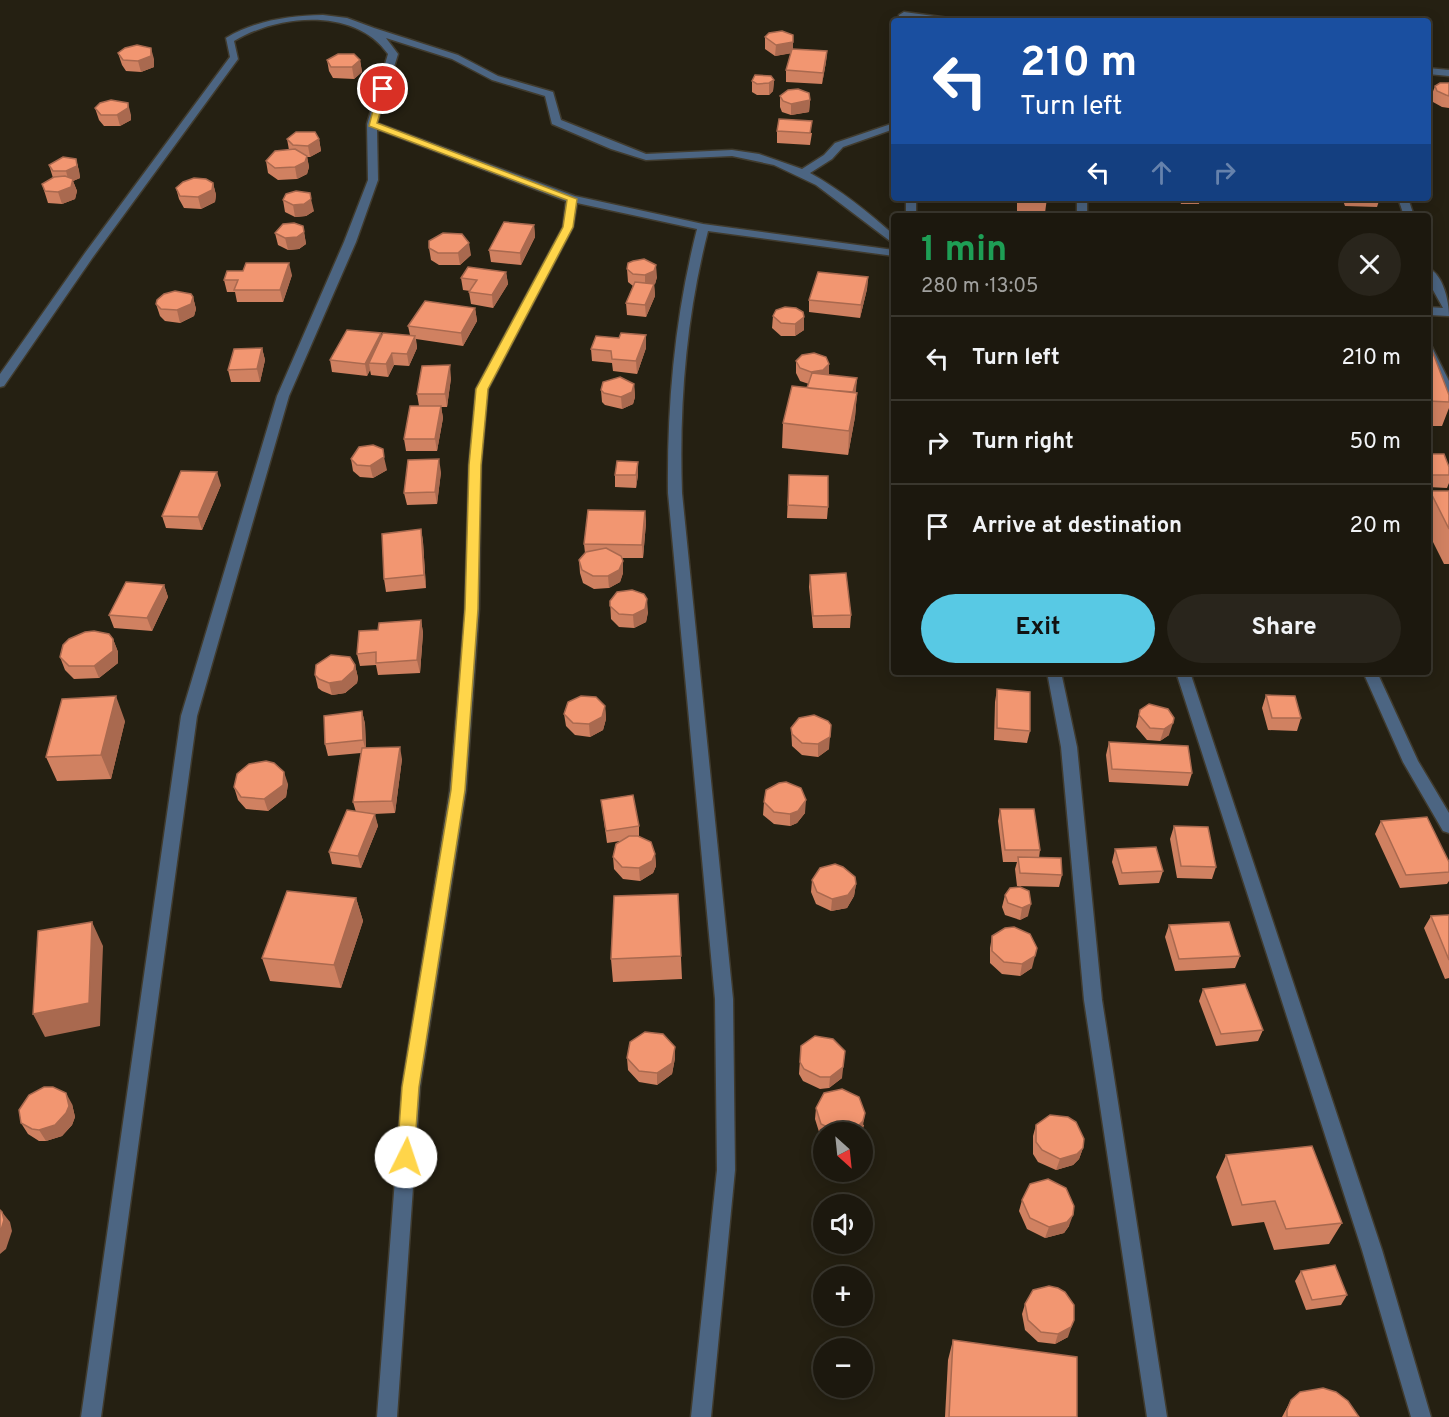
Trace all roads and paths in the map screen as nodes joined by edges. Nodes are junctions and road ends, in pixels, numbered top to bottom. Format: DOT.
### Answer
graph roads {
  1 [pos="904,18"];
  2 [pos="926,18"];
  3 [pos="374,31"];
  4 [pos="1431,71"];
  5 [pos="1449,73"];
  6 [pos="372,124"];
  7 [pos="891,127"];
  8 [pos="802,174"];
  9 [pos="572,199"];
  10 [pos="703,227"];
  11 [pos="891,238"];
  12 [pos="891,253"];
  13 [pos="1431,277"];
  14 [pos="1431,310"];
  15 [pos="1449,310"];
  16 [pos="1431,356"];
  17 [pos="0,383"];
  18 [pos="1449,402"];
  19 [pos="1055,675"];
  20 [pos="1184,675"];
  21 [pos="1371,675"];
  22 [pos="1449,827"];
  23 [pos="91,1417"];
  24 [pos="387,1417"];
  25 [pos="700,1417"];
  26 [pos="1156,1417"];
  27 [pos="1421,1417"];
  1 -- 2 [label="street"];
  3 -- 6 [label="street"];
  3 -- 8 [label="street"];
  3 -- 17 [label="street"];
  4 -- 5 [label="street"];
  6 -- 9 [label="street"];
  6 -- 23 [label="street"];
  7 -- 8 [label="street"];
  8 -- 11 [label="street"];
  9 -- 10 [label="street"];
  9 -- 24 [label="street"];
  10 -- 12 [label="street"];
  10 -- 25 [label="street"];
  13 -- 15 [label="street"];
  14 -- 15 [label="street"];
  16 -- 18 [label="street"];
  19 -- 26 [label="street"];
  20 -- 27 [label="street"];
  21 -- 22 [label="street"];
}
